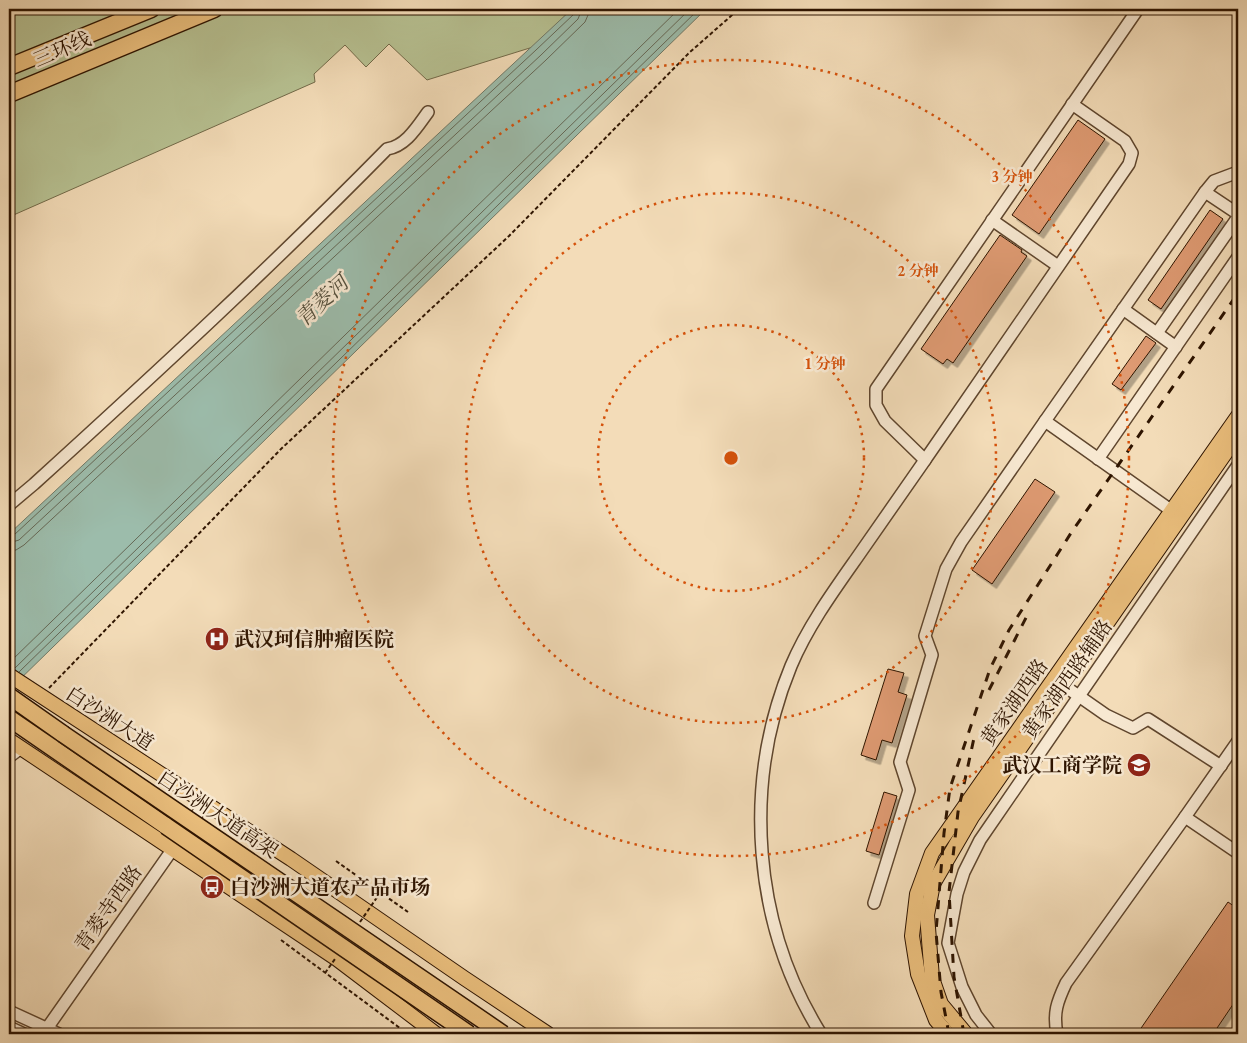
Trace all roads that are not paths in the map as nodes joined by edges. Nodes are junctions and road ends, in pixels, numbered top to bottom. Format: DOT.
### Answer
graph roads {
  1 [pos="151,9"];
  2 [pos="214,9"];
  3 [pos="1138,9"];
  4 [pos="103,28"];
  5 [pos="9,58"];
  6 [pos="9,67"];
  7 [pos="9,94"];
  8 [pos="1072,104"];
  9 [pos="428,112"];
  10 [pos="1238,172"];
  11 [pos="1205,192"];
  12 [pos="1238,216"];
  13 [pos="992,220"];
  14 [pos="1238,257"];
  15 [pos="1058,266"];
  16 [pos="1199,274"];
  17 [pos="1217,287"];
  18 [pos="1123,309"];
  19 [pos="1157,333"];
  20 [pos="1176,347"];
  21 [pos="1238,416"];
  22 [pos="1045,421"];
  23 [pos="1238,435"];
  24 [pos="1098,459"];
  25 [pos="925,460"];
  26 [pos="1238,465"];
  27 [pos="9,505"];
  28 [pos="1172,511"];
  29 [pos="9,675"];
  30 [pos="1063,685"];
  31 [pos="9,696"];
  32 [pos="1078,696"];
  33 [pos="9,718"];
  34 [pos="9,740"];
  35 [pos="1238,741"];
  36 [pos="21,748"];
  37 [pos="9,757"];
  38 [pos="1220,766"];
  39 [pos="205,803"];
  40 [pos="1185,817"];
  41 [pos="172,848"];
  42 [pos="1238,853"];
  43 [pos="874,903"];
  44 [pos="9,1011"];
  45 [pos="9,1027"];
  46 [pos="45,1031"];
  47 [pos="24,1034"];
  48 [pos="59,1034"];
  49 [pos="436,1034"];
  50 [pos="469,1034"];
  51 [pos="503,1034"];
  52 [pos="548,1034"];
  53 [pos="821,1034"];
  54 [pos="948,1034"];
  55 [pos="966,1034"];
  56 [pos="992,1034"];
  57 [pos="1057,1034"];
  1 -- 4 [label="highway, 三环线"];
  2 -- 7 [label="highway, 三环线"];
  3 -- 8 [label="street"];
  4 -- 5 [label="highway"];
  4 -- 6 [label="highway, 三环线"];
  8 -- 13 [label="street"];
  8 -- 15 [label="street"];
  9 -- 27 [label="street"];
  10 -- 11 [label="street"];
  11 -- 12 [label="street"];
  11 -- 18 [label="street"];
  12 -- 16 [label="street"];
  13 -- 15 [label="street"];
  13 -- 25 [label="street"];
  14 -- 17 [label="street"];
  15 -- 25 [label="street"];
  16 -- 17 [label="street"];
  16 -- 19 [label="street"];
  17 -- 20 [label="street"];
  18 -- 19 [label="street"];
  18 -- 22 [label="street"];
  19 -- 20 [label="street"];
  20 -- 24 [label="street"];
  21 -- 28 [label="main road, 黄家湖西路"];
  22 -- 24 [label="street"];
  22 -- 43 [label="street"];
  23 -- 30 [label="main road, 黄家湖西路"];
  24 -- 28 [label="street"];
  25 -- 53 [label="street"];
  26 -- 32 [label="street, 黄家湖西路辅路"];
  28 -- 54 [label="main road, 黄家湖西路"];
  29 -- 39 [label="main road, 白沙洲大道"];
  30 -- 32 [label="street"];
  30 -- 55 [label="main road, 黄家湖西路"];
  31 -- 51 [label="highway, 白沙洲大道高架, bridge"];
  32 -- 38 [label="street"];
  32 -- 56 [label="street, 黄家湖西路辅路"];
  33 -- 50 [label="highway, 白沙洲大道高架, bridge"];
  34 -- 36 [label="main road"];
  35 -- 38 [label="street"];
  36 -- 37 [label="street"];
  36 -- 41 [label="main road"];
  38 -- 40 [label="street"];
  39 -- 41 [label="street, 青菱寺西路"];
  39 -- 52 [label="main road, 白沙洲大道"];
  40 -- 42 [label="street"];
  40 -- 57 [label="street"];
  41 -- 46 [label="street, 青菱寺西路"];
  41 -- 49 [label="main road"];
  44 -- 46 [label="street"];
  45 -- 47 [label="street"];
  46 -- 48 [label="street"];
}
